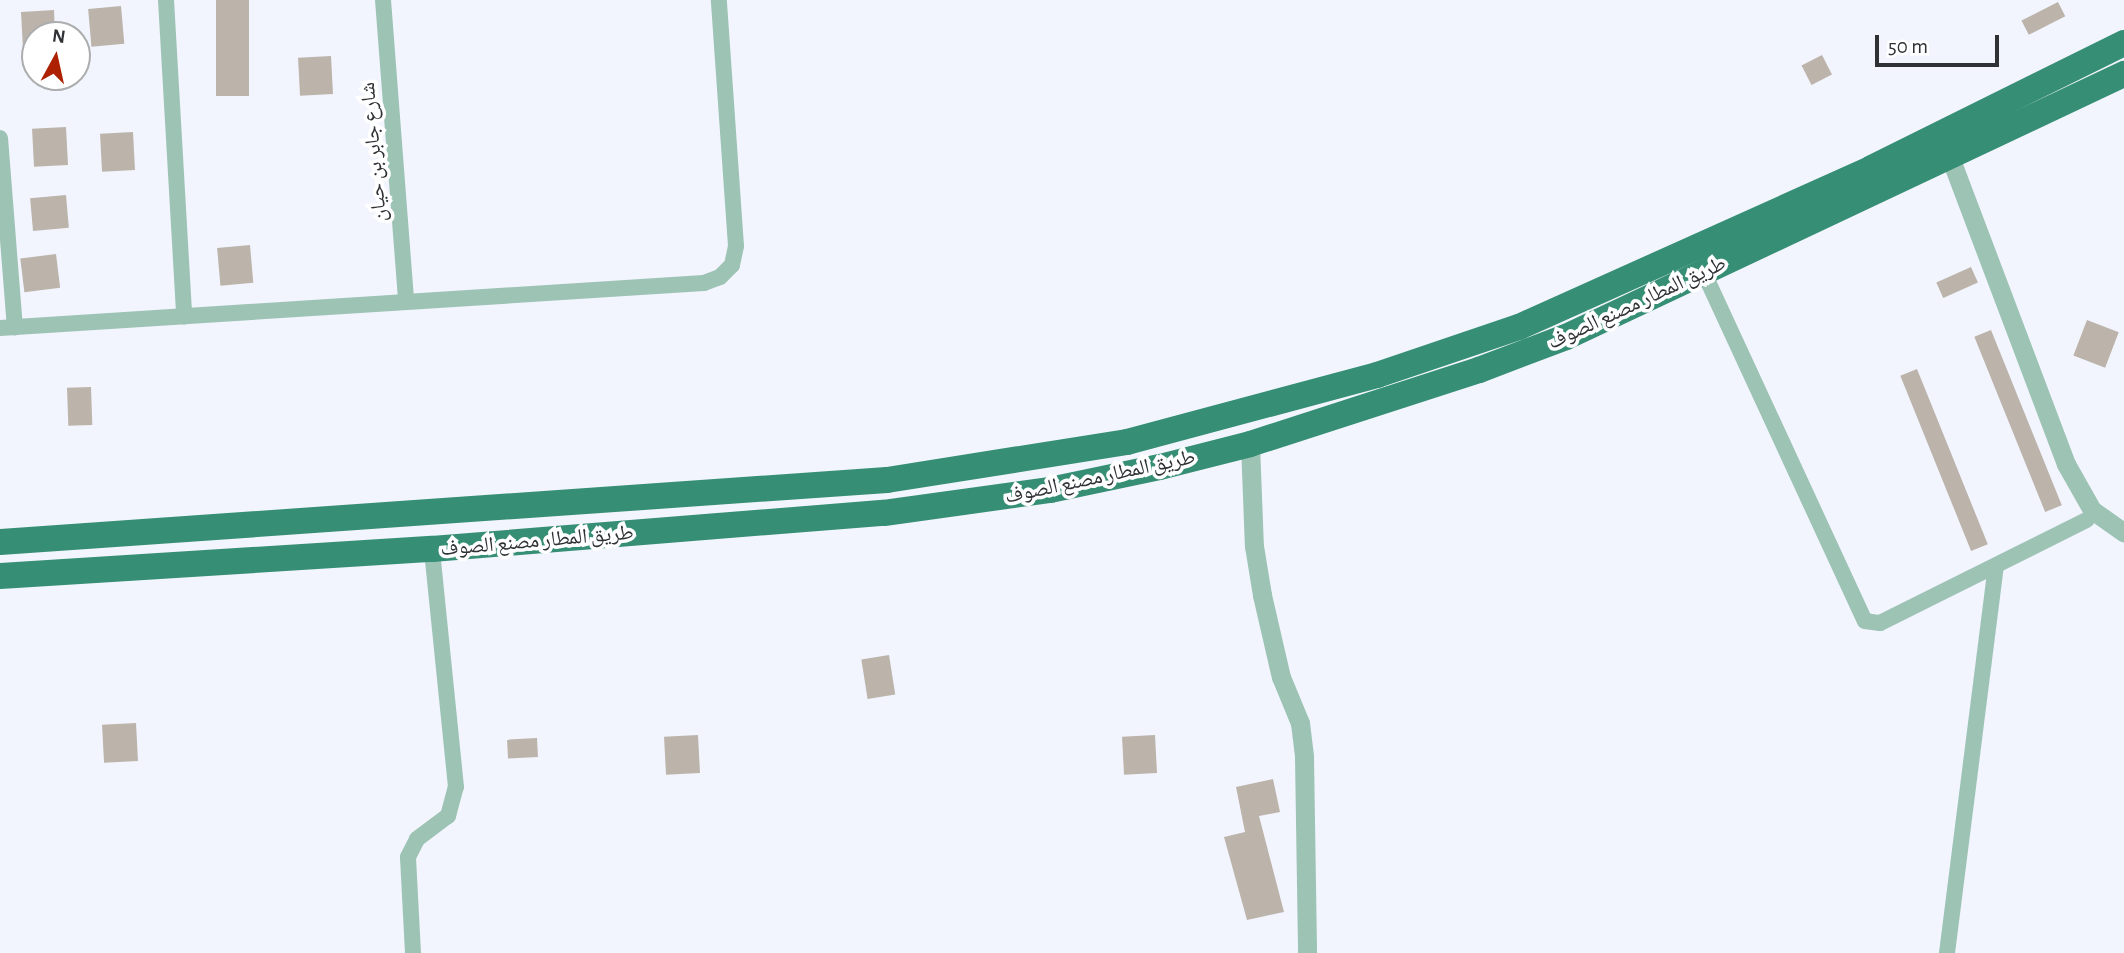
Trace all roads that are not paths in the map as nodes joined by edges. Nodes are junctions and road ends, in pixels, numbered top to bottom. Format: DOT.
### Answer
graph roads {
  1 [pos="166,0"];
  2 [pos="383,0"];
  3 [pos="719,0"];
  4 [pos="2124,43"];
  5 [pos="2124,74"];
  6 [pos="0,138"];
  7 [pos="1950,157"];
  8 [pos="1878,178"];
  9 [pos="1704,273"];
  10 [pos="406,301"];
  11 [pos="184,316"];
  12 [pos="8,327"];
  13 [pos="1250,444"];
  14 [pos="2087,520"];
  15 [pos="2124,532"];
  16 [pos="101,535"];
  17 [pos="0,542"];
  18 [pos="432,549"];
  19 [pos="1997,567"];
  20 [pos="105,570"];
  21 [pos="0,576"];
  22 [pos="413,953"];
  23 [pos="1307,953"];
  24 [pos="1947,953"];
  1 -- 11 [label="street"];
  2 -- 10 [label="street, شارع جابر بن حيان"];
  3 -- 10 [label="street"];
  4 -- 8 [label="highway, طريق المطار مصنع الصوف"];
  5 -- 7 [label="highway, طريق المطار مصنع الصوف"];
  6 -- 12 [label="street"];
  7 -- 8 [label="highway, طريق المطار مصنع الصوف"];
  7 -- 15 [label="street"];
  8 -- 9 [label="highway, طريق المطار مصنع الصوف"];
  8 -- 16 [label="highway, طريق المطار مصنع الصوف"];
  9 -- 13 [label="highway, طريق المطار مصنع الصوف"];
  9 -- 19 [label="street"];
  10 -- 11 [label="street"];
  11 -- 12 [label="street"];
  13 -- 18 [label="highway, طريق المطار مصنع الصوف"];
  13 -- 23 [label="street"];
  14 -- 19 [label="street"];
  16 -- 17 [label="highway, طريق المطار مصنع الصوف"];
  16 -- 20 [label="highway"];
  18 -- 20 [label="highway, طريق المطار مصنع الصوف"];
  18 -- 22 [label="street"];
  19 -- 24 [label="street"];
  20 -- 21 [label="highway, طريق المطار مصنع الصوف"];
}
